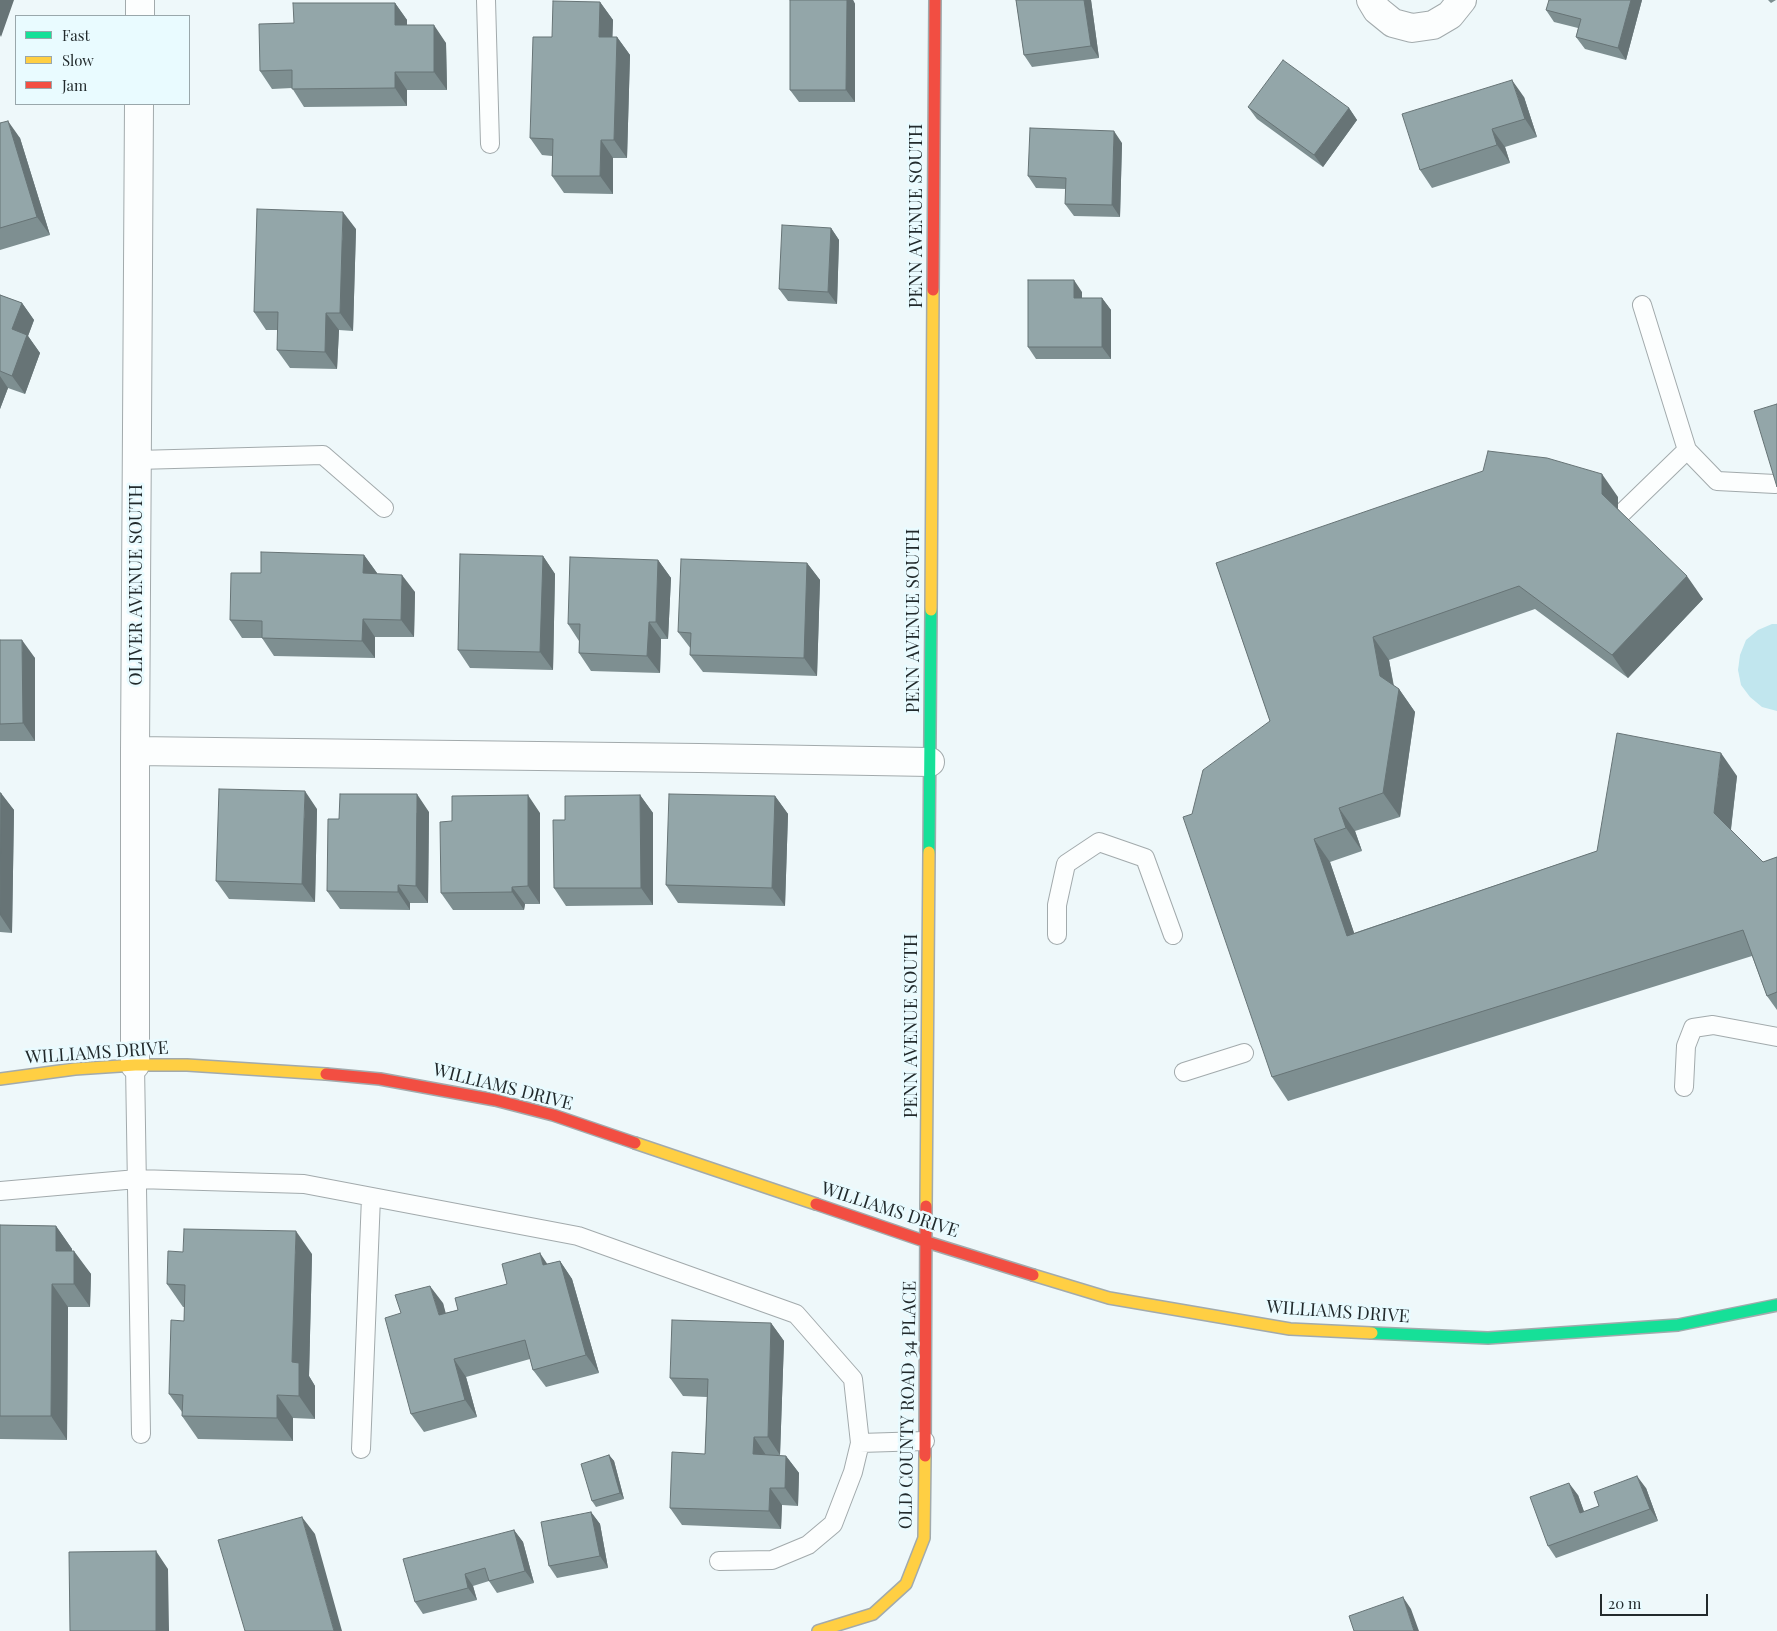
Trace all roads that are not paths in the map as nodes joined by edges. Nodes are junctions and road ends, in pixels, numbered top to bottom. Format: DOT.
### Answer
graph roads {
  1 [pos="140,0"];
  2 [pos="486,0"];
  3 [pos="934,0"];
  4 [pos="1372,0"];
  5 [pos="1462,0"];
  6 [pos="140,15"];
  7 [pos="139,105"];
  8 [pos="490,144"];
  9 [pos="1642,305"];
  10 [pos="1687,450"];
  11 [pos="137,460"];
  12 [pos="1775,484"];
  13 [pos="384,508"];
  14 [pos="1623,512"];
  15 [pos="135,751"];
  16 [pos="930,762"];
  17 [pos="1057,935"];
  18 [pos="1173,936"];
  19 [pos="1777,1037"];
  20 [pos="1244,1053"];
  21 [pos="135,1065"];
  22 [pos="1184,1072"];
  23 [pos="0,1079"];
  24 [pos="1684,1087"];
  25 [pos="137,1179"];
  26 [pos="0,1191"];
  27 [pos="371,1197"];
  28 [pos="927,1242"];
  29 [pos="1777,1305"];
  30 [pos="141,1434"];
  31 [pos="925,1441"];
  32 [pos="860,1443"];
  33 [pos="361,1450"];
  34 [pos="719,1561"];
  35 [pos="818,1631"];
  1 -- 6 [label="street"];
  2 -- 8 [label="lane"];
  3 -- 16 [label="main road, PENN AVENUE SOUTH"];
  4 -- 5 [label="street"];
  7 -- 11 [label="street, OLIVER AVENUE SOUTH"];
  9 -- 10 [label="lane"];
  10 -- 12 [label="lane"];
  10 -- 14 [label="lane"];
  11 -- 13 [label="lane"];
  11 -- 15 [label="street, OLIVER AVENUE SOUTH"];
  15 -- 16 [label="street"];
  15 -- 21 [label="street, OLIVER AVENUE SOUTH"];
  16 -- 28 [label="main road, PENN AVENUE SOUTH"];
  17 -- 18 [label="lane"];
  19 -- 24 [label="lane"];
  20 -- 22 [label="lane"];
  21 -- 23 [label="main road, WILLIAMS DRIVE"];
  21 -- 25 [label="lane"];
  21 -- 28 [label="main road, WILLIAMS DRIVE"];
  25 -- 26 [label="lane"];
  25 -- 27 [label="lane"];
  25 -- 30 [label="lane"];
  27 -- 32 [label="lane"];
  27 -- 33 [label="lane"];
  28 -- 29 [label="main road, WILLIAMS DRIVE"];
  28 -- 31 [label="main road, OLD COUNTY ROAD 34 PLACE"];
  31 -- 32 [label="lane"];
  31 -- 35 [label="main road, OLD COUNTY ROAD 34 PLACE"];
  32 -- 34 [label="lane"];
}
